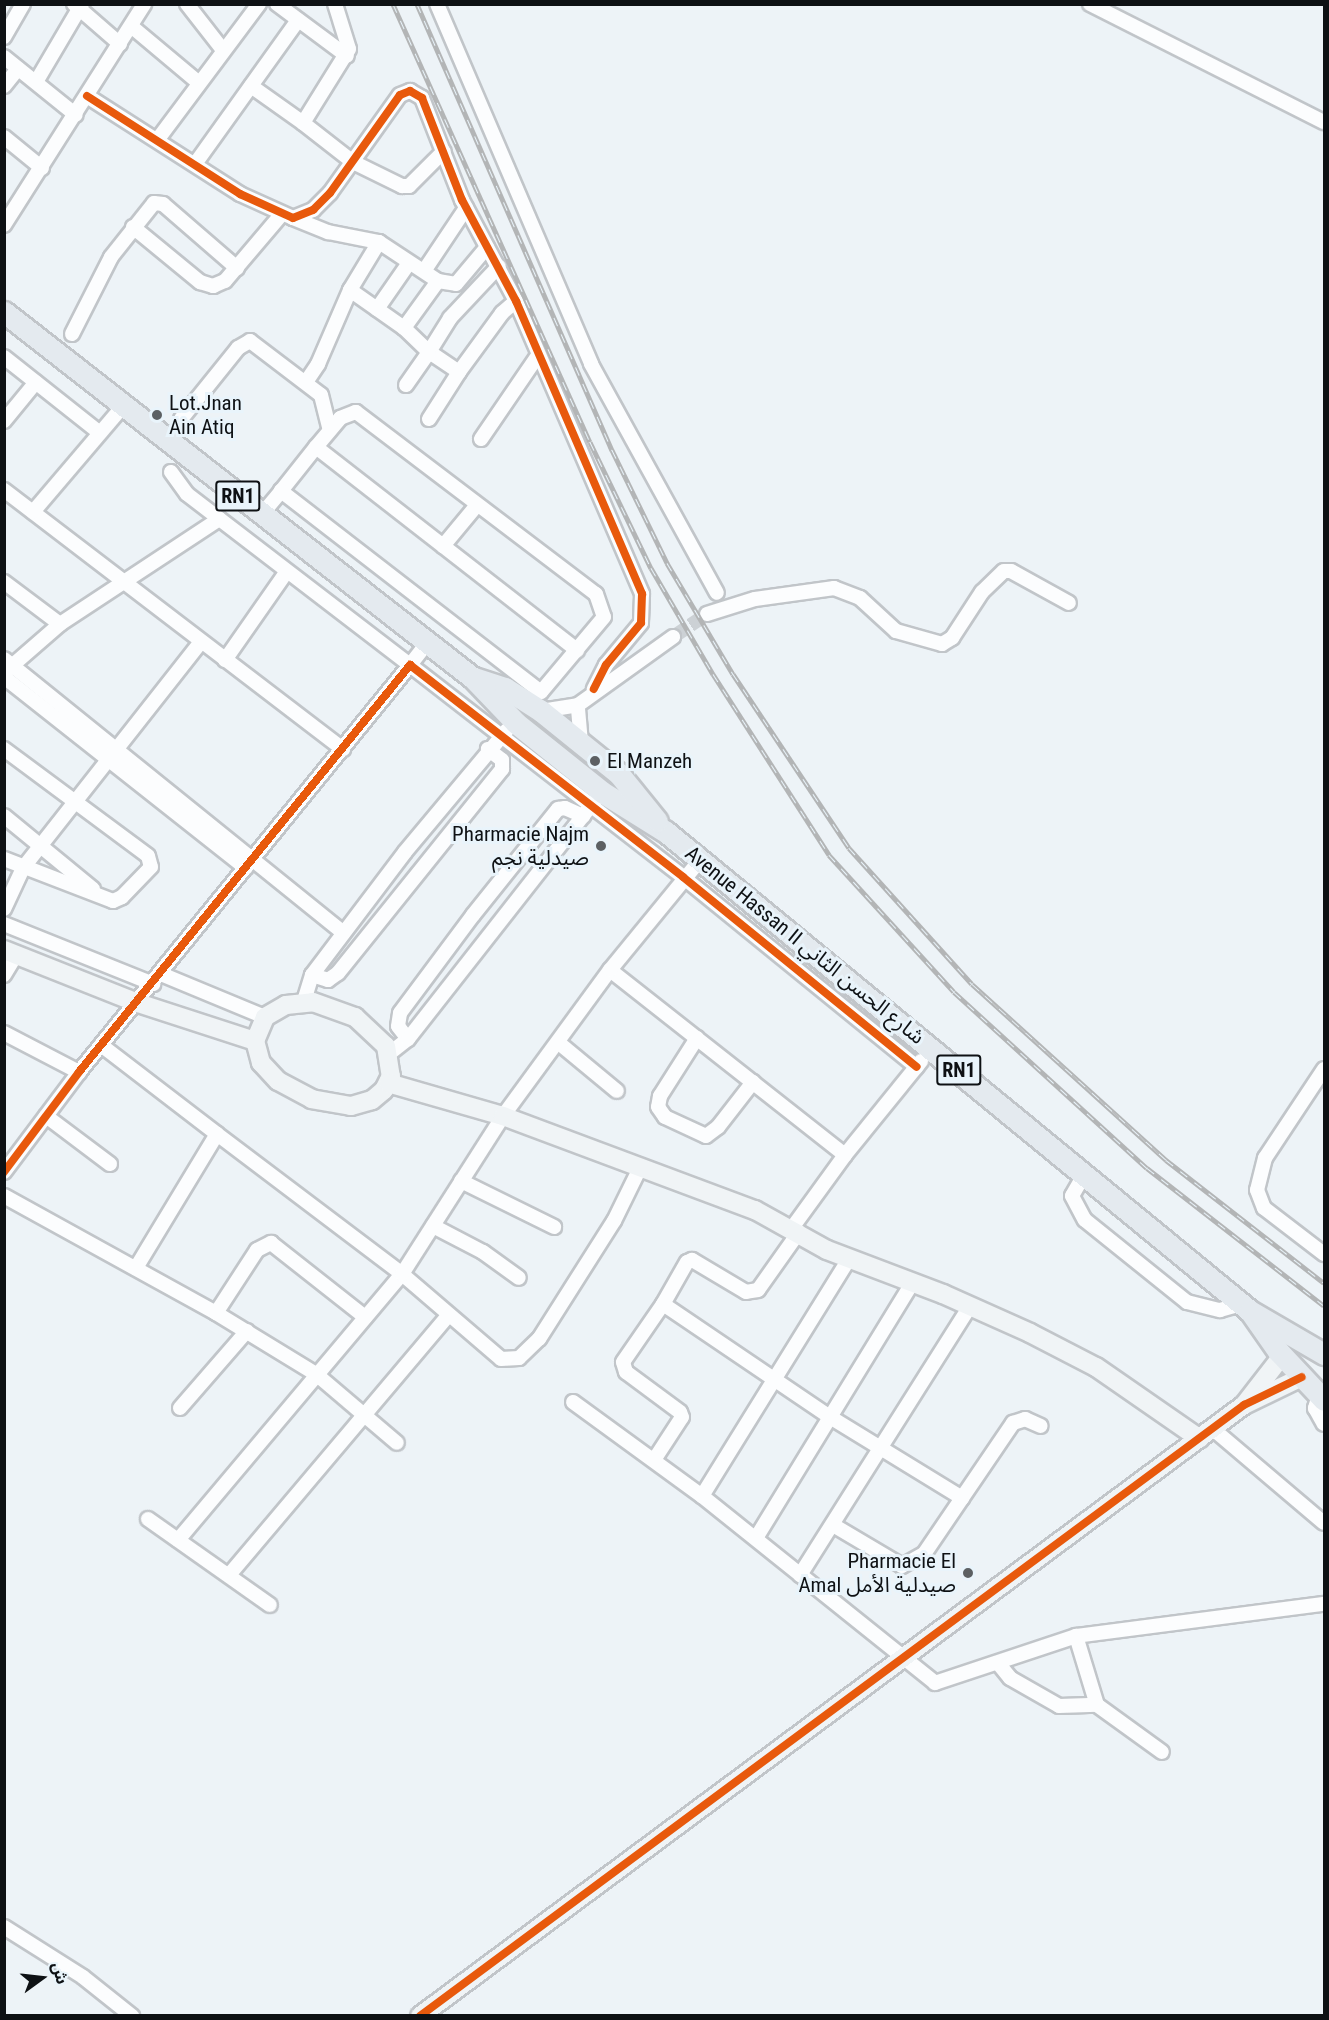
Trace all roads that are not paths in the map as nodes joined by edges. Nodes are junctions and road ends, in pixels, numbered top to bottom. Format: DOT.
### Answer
graph roads {
  1 [pos="23,4"];
  2 [pos="144,4"];
  3 [pos="187,4"];
  4 [pos="259,4"];
  5 [pos="277,4"];
  6 [pos="335,4"];
  7 [pos="437,4"];
  8 [pos="1090,4"];
  9 [pos="78,6"];
  10 [pos="298,20"];
  11 [pos="131,26"];
  12 [pos="4,37"];
  13 [pos="120,44"];
  14 [pos="223,50"];
  15 [pos="347,56"];
  16 [pos="4,57"];
  17 [pos="18,69"];
  18 [pos="36,82"];
  19 [pos="200,83"];
  20 [pos="4,86"];
  21 [pos="251,86"];
  22 [pos="87,96"];
  23 [pos="76,115"];
  24 [pos="1324,122"];
  25 [pos="303,123"];
  26 [pos="4,137"];
  27 [pos="158,139"];
  28 [pos="444,152"];
  29 [pos="353,162"];
  30 [pos="195,164"];
  31 [pos="42,168"];
  32 [pos="466,208"];
  33 [pos="287,217"];
  34 [pos="4,225"];
  35 [pos="133,227"];
  36 [pos="379,242"];
  37 [pos="487,247"];
  38 [pos="409,263"];
  39 [pos="499,266"];
  40 [pos="237,268"];
  41 [pos="424,272"];
  42 [pos="438,281"];
  43 [pos="350,290"];
  44 [pos="516,301"];
  45 [pos="377,309"];
  46 [pos="4,312"];
  47 [pos="404,328"];
  48 [pos="72,334"];
  49 [pos="429,352"];
  50 [pos="4,357"];
  51 [pos="537,357"];
  52 [pos="459,372"];
  53 [pos="36,382"];
  54 [pos="306,382"];
  55 [pos="406,385"];
  56 [pos="124,405"];
  57 [pos="181,419"];
  58 [pos="429,419"];
  59 [pos="4,421"];
  60 [pos="330,430"];
  61 [pos="100,433"];
  62 [pos="481,439"];
  63 [pos="316,447"];
  64 [pos="171,472"];
  65 [pos="4,490"];
  66 [pos="281,491"];
  67 [pos="477,505"];
  68 [pos="33,512"];
  69 [pos="262,514"];
  70 [pos="219,519"];
  71 [pos="443,546"];
  72 [pos="287,571"];
  73 [pos="4,582"];
  74 [pos="120,582"];
  75 [pos="717,593"];
  76 [pos="1069,603"];
  77 [pos="707,614"];
  78 [pos="60,624"];
  79 [pos="673,637"];
  80 [pos="201,642"];
  81 [pos="428,642"];
  82 [pos="577,650"];
  83 [pos="225,660"];
  84 [pos="411,665"];
  85 [pos="6,668"];
  86 [pos="473,678"];
  87 [pos="594,689"];
  88 [pos="578,705"];
  89 [pos="541,711"];
  90 [pos="508,729"];
  91 [pos="581,743"];
  92 [pos="4,749"];
  93 [pos="343,749"];
  94 [pos="488,749"];
  95 [pos="115,755"];
  96 [pos="619,774"];
  97 [pos="77,801"];
  98 [pos="592,805"];
  99 [pos="4,816"];
  100 [pos="666,832"];
  101 [pos="42,845"];
  102 [pos="405,852"];
  103 [pos="4,859"];
  104 [pos="699,860"];
  105 [pos="250,863"];
  106 [pos="423,866"];
  107 [pos="23,868"];
  108 [pos="683,877"];
  109 [pos="100,896"];
  110 [pos="4,909"];
  111 [pos="473,915"];
  112 [pos="4,924"];
  113 [pos="491,929"];
  114 [pos="343,933"];
  115 [pos="10,952"];
  116 [pos="610,970"];
  117 [pos="4,975"];
  118 [pos="312,975"];
  119 [pos="157,979"];
  120 [pos="304,1001"];
  121 [pos="138,1003"];
  122 [pos="265,1017"];
  123 [pos="4,1033"];
  124 [pos="697,1038"];
  125 [pos="408,1039"];
  126 [pos="255,1041"];
  127 [pos="559,1042"];
  128 [pos="101,1045"];
  129 [pos="932,1048"];
  130 [pos="390,1053"];
  131 [pos="917,1067"];
  132 [pos="1324,1069"];
  133 [pos="79,1072"];
  134 [pos="753,1082"];
  135 [pos="388,1083"];
  136 [pos="617,1091"];
  137 [pos="46,1116"];
  138 [pos="503,1116"];
  139 [pos="217,1134"];
  140 [pos="845,1155"];
  141 [pos="111,1164"];
  142 [pos="641,1166"];
  143 [pos="4,1172"];
  144 [pos="1084,1175"];
  145 [pos="461,1181"];
  146 [pos="4,1196"];
  147 [pos="433,1226"];
  148 [pos="554,1227"];
  149 [pos="795,1230"];
  150 [pos="1324,1254"];
  151 [pos="849,1258"];
  152 [pos="136,1268"];
  153 [pos="402,1274"];
  154 [pos="519,1278"];
  155 [pos="913,1282"];
  156 [pos="663,1304"];
  157 [pos="970,1306"];
  158 [pos="1245,1308"];
  159 [pos="216,1313"];
  160 [pos="448,1316"];
  161 [pos="365,1317"];
  162 [pos="247,1331"];
  163 [pos="1324,1353"];
  164 [pos="1282,1356"];
  165 [pos="316,1374"];
  166 [pos="1300,1375"];
  167 [pos="775,1380"];
  168 [pos="1322,1398"];
  169 [pos="573,1402"];
  170 [pos="1244,1405"];
  171 [pos="180,1408"];
  172 [pos="364,1415"];
  173 [pos="830,1416"];
  174 [pos="1324,1424"];
  175 [pos="1041,1426"];
  176 [pos="1206,1434"];
  177 [pos="397,1443"];
  178 [pos="882,1449"];
  179 [pos="654,1460"];
  180 [pos="702,1496"];
  181 [pos="962,1498"];
  182 [pos="148,1519"];
  183 [pos="1324,1523"];
  184 [pos="833,1525"];
  185 [pos="756,1538"];
  186 [pos="178,1540"];
  187 [pos="229,1575"];
  188 [pos="800,1575"];
  189 [pos="1324,1604"];
  190 [pos="270,1605"];
  191 [pos="1076,1636"];
  192 [pos="900,1657"];
  193 [pos="998,1663"];
  194 [pos="1097,1705"];
  195 [pos="1162,1752"];
  196 [pos="4,1927"];
  197 [pos="132,2016"];
  198 [pos="420,2016"];
  1 -- 12 [label="street"];
  2 -- 11 [label="street"];
  3 -- 14 [label="street"];
  4 -- 14 [label="street"];
  5 -- 10 [label="street"];
  6 -- 15 [label="street"];
  7 -- 75 [label="street"];
  8 -- 24 [label="street"];
  9 -- 13 [label="street"];
  9 -- 18 [label="street"];
  10 -- 15 [label="street"];
  10 -- 21 [label="street"];
  11 -- 13 [label="street"];
  11 -- 19 [label="street"];
  13 -- 22 [label="street"];
  14 -- 19 [label="street"];
  15 -- 25 [label="street"];
  16 -- 17 [label="street"];
  17 -- 18 [label="street"];
  17 -- 20 [label="street"];
  18 -- 23 [label="street"];
  19 -- 27 [label="street"];
  21 -- 25 [label="street"];
  21 -- 30 [label="street"];
  22 -- 23 [label="street"];
  22 -- 27 [label="street"];
  23 -- 31 [label="street"];
  25 -- 29 [label="street"];
  26 -- 31 [label="street"];
  27 -- 30 [label="street"];
  28 -- 29 [label="street"];
  28 -- 29 [label="street"];
  28 -- 32 [label="street"];
  29 -- 33 [label="street"];
  30 -- 33 [label="street"];
  31 -- 34 [label="street"];
  32 -- 37 [label="street"];
  32 -- 41 [label="street"];
  33 -- 36 [label="street"];
  33 -- 40 [label="street"];
  35 -- 40 [label="street"];
  35 -- 40 [label="street"];
  35 -- 48 [label="street"];
  36 -- 38 [label="street"];
  36 -- 43 [label="street"];
  37 -- 39 [label="street"];
  37 -- 42 [label="street"];
  38 -- 41 [label="street"];
  38 -- 45 [label="street"];
  39 -- 44 [label="street"];
  39 -- 49 [label="street"];
  41 -- 42 [label="street"];
  42 -- 47 [label="street"];
  43 -- 45 [label="street"];
  43 -- 54 [label="street"];
  44 -- 51 [label="street"];
  44 -- 52 [label="street"];
  45 -- 47 [label="street"];
  46 -- 56 [label="main road, Avenue Hassan II شارع الحسن الثاني / RN1"];
  47 -- 49 [label="street"];
  49 -- 52 [label="street"];
  49 -- 55 [label="street"];
  50 -- 53 [label="street"];
  51 -- 62 [label="street"];
  51 -- 87 [label="street"];
  52 -- 58 [label="street"];
  53 -- 59 [label="street"];
  53 -- 61 [label="street"];
  54 -- 57 [label="street"];
  54 -- 60 [label="street"];
  56 -- 61 [label="street"];
  56 -- 69 [label="main road, Avenue Hassan II شارع الحسن الثاني / RN1"];
  60 -- 63 [label="street"];
  60 -- 67 [label="street"];
  61 -- 68 [label="street"];
  63 -- 66 [label="street"];
  63 -- 71 [label="street"];
  64 -- 70 [label="street"];
  65 -- 68 [label="street"];
  66 -- 69 [label="street"];
  66 -- 82 [label="street"];
  67 -- 71 [label="street"];
  67 -- 82 [label="street"];
  68 -- 74 [label="street"];
  69 -- 81 [label="main road, Avenue Hassan II شارع الحسن الثاني / RN1"];
  70 -- 72 [label="street"];
  70 -- 74 [label="street"];
  71 -- 82 [label="street"];
  72 -- 83 [label="street"];
  72 -- 84 [label="street"];
  73 -- 78 [label="street"];
  74 -- 78 [label="street"];
  74 -- 80 [label="street"];
  76 -- 77 [label="street"];
  78 -- 85 [label="street"];
  79 -- 87 [label="street"];
  80 -- 83 [label="street"];
  80 -- 95 [label="street"];
  81 -- 84 [label="street"];
  81 -- 86 [label="main road, Avenue Hassan II شارع الحسن الثاني / RN1"];
  83 -- 93 [label="street"];
  84 -- 90 [label="street"];
  84 -- 93 [label="street"];
  85 -- 95 [label="street"];
  86 -- 89 [label="main road, Avenue Hassan II شارع الحسن الثاني / RN1"];
  86 -- 90 [label="main road, Avenue Hassan II شارع الحسن الثاني / RN1"];
  87 -- 88 [label="street"];
  88 -- 89 [label="street"];
  88 -- 91 [label="street"];
  89 -- 90 [label="main road"];
  89 -- 91 [label="main road, Avenue Hassan II شارع الحسن الثاني / RN1"];
  90 -- 94 [label="street"];
  90 -- 98 [label="main road, Avenue Hassan II شارع الحسن الثاني / RN1"];
  91 -- 96 [label="main road, Avenue Hassan II شارع الحسن الثاني / RN1"];
  92 -- 97 [label="street"];
  93 -- 105 [label="street"];
  94 -- 102 [label="street"];
  94 -- 106 [label="street"];
  95 -- 97 [label="street"];
  95 -- 105 [label="street"];
  96 -- 98 [label="main road"];
  96 -- 100 [label="main road, Avenue Hassan II شارع الحسن الثاني / RN1"];
  97 -- 101 [label="street"];
  97 -- 109 [label="street"];
  98 -- 100 [label="main road, Avenue Hassan II شارع الحسن الثاني / RN1"];
  98 -- 108 [label="street"];
  98 -- 111 [label="street"];
  98 -- 113 [label="street"];
  99 -- 101 [label="street"];
  100 -- 104 [label="main road, Avenue Hassan II شارع الحسن الثاني / RN1"];
  101 -- 107 [label="street"];
  101 -- 109 [label="street"];
  102 -- 106 [label="street"];
  102 -- 114 [label="street"];
  103 -- 107 [label="street"];
  104 -- 108 [label="street"];
  104 -- 129 [label="main road, Avenue Hassan II شارع الحسن الثاني / RN1"];
  105 -- 114 [label="street"];
  105 -- 119 [label="street"];
  106 -- 118 [label="street"];
  107 -- 109 [label="street"];
  107 -- 110 [label="street"];
  108 -- 116 [label="street"];
  108 -- 131 [label="street"];
  111 -- 113 [label="street"];
  111 -- 125 [label="street"];
  112 -- 119 [label="street"];
  113 -- 125 [label="street"];
  114 -- 118 [label="street"];
  115 -- 117 [label="street"];
  115 -- 121 [label="street"];
  116 -- 124 [label="street"];
  116 -- 127 [label="street"];
  118 -- 120 [label="street"];
  119 -- 121 [label="street"];
  119 -- 122 [label="street"];
  120 -- 122 [label="street"];
  120 -- 130 [label="street"];
  121 -- 126 [label="street"];
  121 -- 128 [label="street"];
  122 -- 126 [label="street"];
  123 -- 133 [label="street"];
  124 -- 134 [label="street"];
  124 -- 134 [label="street"];
  125 -- 130 [label="street"];
  126 -- 135 [label="street"];
  127 -- 136 [label="street"];
  127 -- 138 [label="street"];
  128 -- 133 [label="street"];
  128 -- 139 [label="street"];
  129 -- 131 [label="street"];
  129 -- 144 [label="main road, Avenue Hassan II شارع الحسن الثاني / RN1"];
  130 -- 135 [label="street"];
  131 -- 140 [label="street"];
  132 -- 150 [label="street"];
  133 -- 137 [label="street"];
  134 -- 140 [label="street"];
  135 -- 138 [label="street"];
  137 -- 141 [label="street"];
  137 -- 143 [label="street"];
  138 -- 142 [label="street"];
  138 -- 145 [label="street"];
  139 -- 152 [label="street"];
  139 -- 153 [label="street"];
  140 -- 149 [label="street"];
  142 -- 149 [label="street"];
  142 -- 160 [label="street"];
  144 -- 158 [label="main road, Avenue Hassan II شارع الحسن الثاني / RN1"];
  144 -- 158 [label="street"];
  145 -- 147 [label="street"];
  145 -- 148 [label="street"];
  146 -- 152 [label="street"];
  147 -- 153 [label="street"];
  147 -- 154 [label="street"];
  149 -- 151 [label="street"];
  149 -- 156 [label="street"];
  151 -- 155 [label="street"];
  151 -- 167 [label="street"];
  152 -- 159 [label="street"];
  153 -- 160 [label="street"];
  153 -- 161 [label="street"];
  155 -- 157 [label="street"];
  155 -- 173 [label="street"];
  156 -- 167 [label="street"];
  156 -- 179 [label="street"];
  157 -- 176 [label="street"];
  157 -- 178 [label="street"];
  158 -- 163 [label="main road, Avenue Hassan II شارع الحسن الثاني / RN1"];
  158 -- 164 [label="main road, Avenue Hassan II شارع الحسن الثاني / RN1"];
  159 -- 161 [label="street"];
  159 -- 162 [label="street"];
  160 -- 172 [label="street"];
  161 -- 165 [label="street"];
  162 -- 165 [label="street"];
  162 -- 171 [label="street"];
  163 -- 166 [label="main road"];
  164 -- 166 [label="main road, Avenue Hassan II شارع الحسن الثاني / RN1"];
  164 -- 170 [label="street"];
  165 -- 172 [label="street"];
  165 -- 186 [label="street"];
  166 -- 168 [label="main road, Avenue Hassan II شارع الحسن الثاني / RN1"];
  166 -- 170 [label="street"];
  167 -- 173 [label="street"];
  167 -- 180 [label="street"];
  168 -- 174 [label="street"];
  169 -- 179 [label="street"];
  170 -- 176 [label="street"];
  172 -- 177 [label="street"];
  172 -- 187 [label="street"];
  173 -- 178 [label="street"];
  173 -- 185 [label="street"];
  175 -- 181 [label="street"];
  176 -- 183 [label="street"];
  176 -- 192 [label="street"];
  178 -- 181 [label="street"];
  178 -- 184 [label="street"];
  179 -- 180 [label="street"];
  180 -- 185 [label="street"];
  181 -- 184 [label="street"];
  182 -- 186 [label="street"];
  184 -- 188 [label="street"];
  185 -- 188 [label="street"];
  186 -- 187 [label="street"];
  187 -- 190 [label="street"];
  188 -- 192 [label="street"];
  189 -- 191 [label="street"];
  191 -- 193 [label="street"];
  191 -- 194 [label="street"];
  192 -- 193 [label="street"];
  192 -- 198 [label="street"];
  193 -- 194 [label="street"];
  194 -- 195 [label="street"];
  196 -- 197 [label="street"];
}
